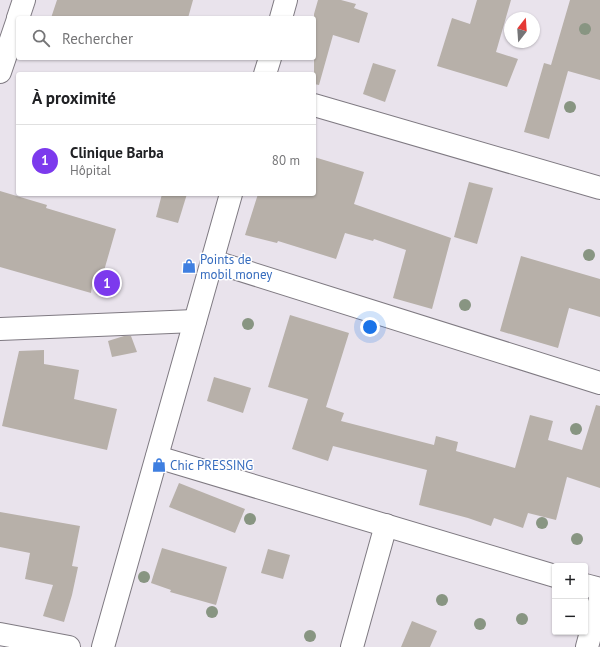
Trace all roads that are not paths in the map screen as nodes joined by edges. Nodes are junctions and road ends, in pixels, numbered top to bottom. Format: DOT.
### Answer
graph roads {
  1 [pos="24,0"];
  2 [pos="286,0"];
  3 [pos="19,16"];
  4 [pos="282,16"];
  5 [pos="16,25"];
  6 [pos="269,60"];
  7 [pos="0,72"];
  8 [pos="266,72"];
  9 [pos="316,106"];
  10 [pos="600,188"];
  11 [pos="230,196"];
  12 [pos="212,261"];
  13 [pos="195,321"];
  14 [pos="0,329"];
  15 [pos="600,383"];
  16 [pos="157,457"];
  17 [pos="386,526"];
  18 [pos="552,575"];
  19 [pos="588,586"];
  20 [pos="600,589"];
  21 [pos="600,599"];
  22 [pos="0,634"];
  23 [pos="69,647"];
  24 [pos="103,647"];
  25 [pos="352,647"];
  26 [pos="587,647"];
  1 -- 3 [label="street"];
  2 -- 4 [label="street"];
  5 -- 7 [label="street"];
  6 -- 8 [label="street"];
  9 -- 10 [label="street"];
  11 -- 12 [label="street"];
  12 -- 13 [label="street"];
  12 -- 15 [label="street"];
  13 -- 14 [label="street"];
  13 -- 16 [label="street"];
  16 -- 17 [label="street"];
  16 -- 24 [label="street"];
  17 -- 18 [label="street"];
  17 -- 25 [label="street"];
  19 -- 20 [label="street"];
  21 -- 26 [label="street"];
  22 -- 23 [label="street"];
}
